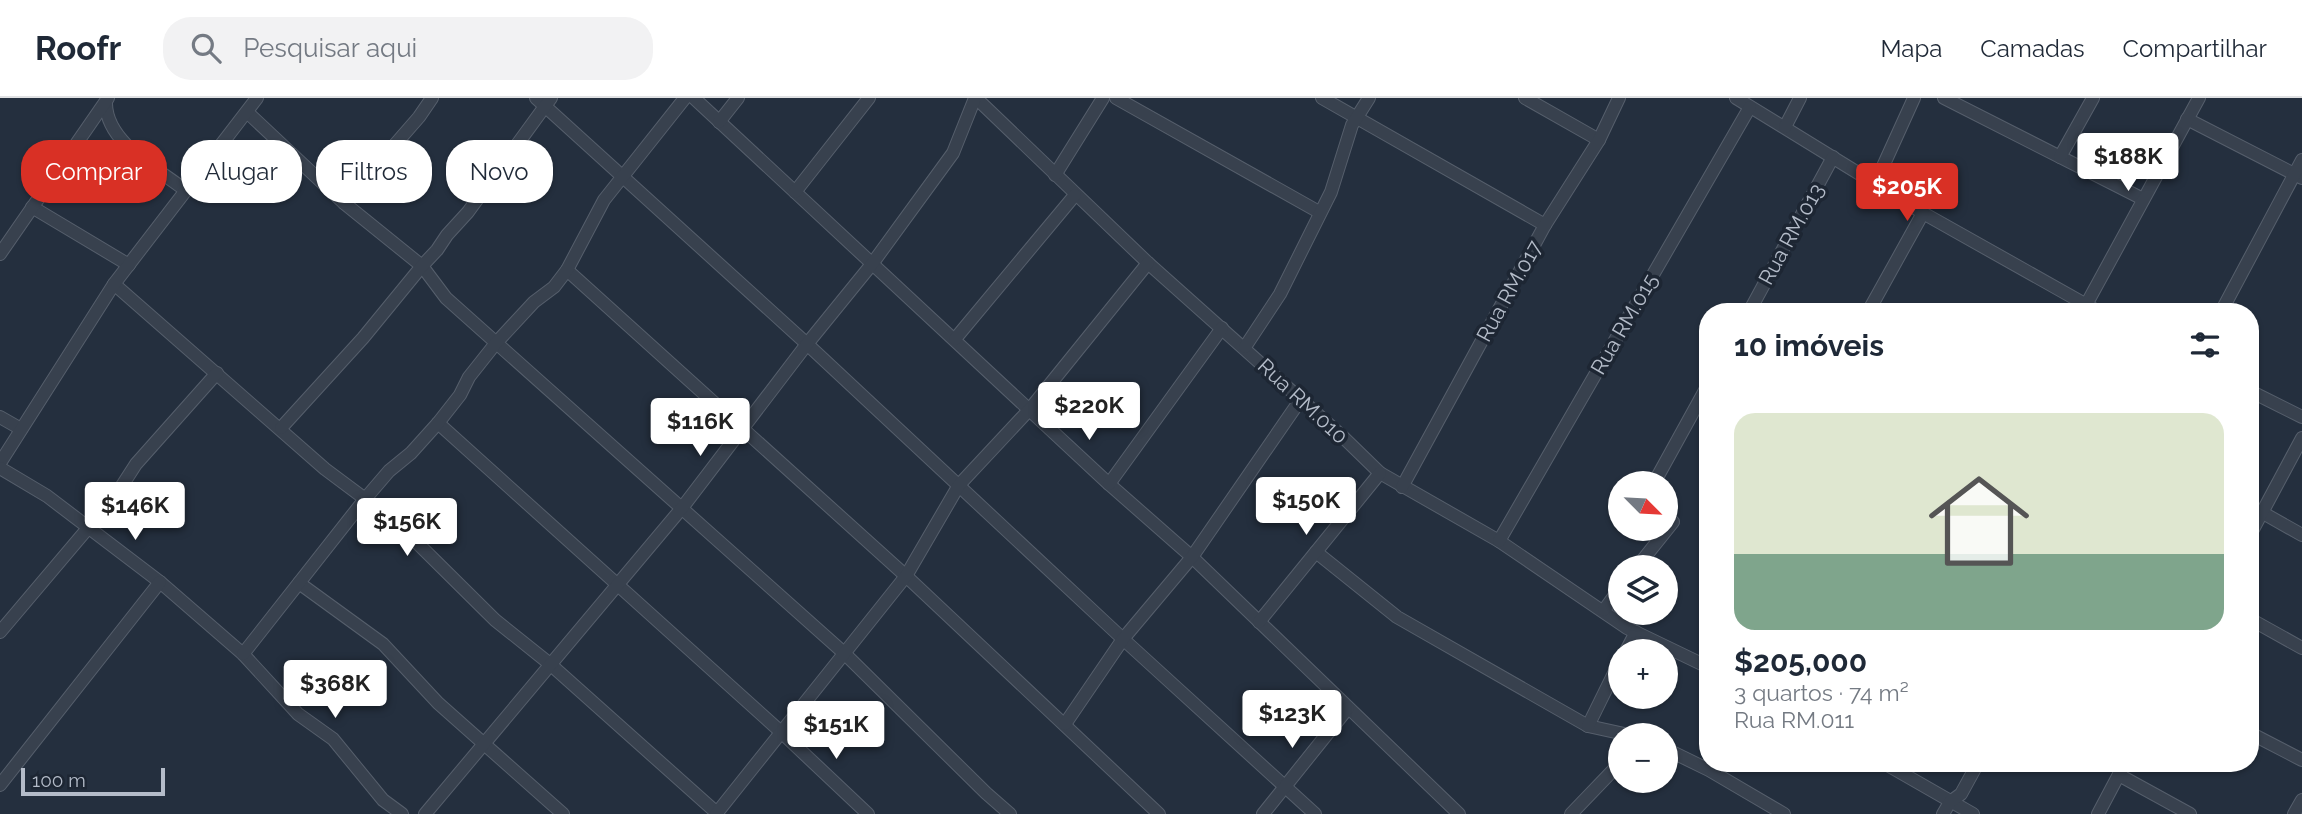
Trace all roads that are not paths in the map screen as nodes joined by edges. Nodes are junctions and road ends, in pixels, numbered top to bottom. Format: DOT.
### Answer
graph roads {
  1 [pos="257,98"];
  2 [pos="432,98"];
  3 [pos="684,98"];
  4 [pos="694,98"];
  5 [pos="738,98"];
  6 [pos="869,98"];
  7 [pos="975,98"];
  8 [pos="1103,98"];
  9 [pos="1116,98"];
  10 [pos="1322,98"];
  11 [pos="1369,98"];
  12 [pos="1525,98"];
  13 [pos="1619,98"];
  14 [pos="1735,98"];
  15 [pos="1800,98"];
  16 [pos="1914,98"];
  17 [pos="1944,98"];
  18 [pos="2093,98"];
  19 [pos="2199,98"];
  20 [pos="544,100"];
  21 [pos="107,101"];
  22 [pos="1750,107"];
  23 [pos="247,112"];
  24 [pos="1357,116"];
  25 [pos="2187,119"];
  26 [pos="719,122"];
  27 [pos="1784,127"];
  28 [pos="225,140"];
  29 [pos="399,140"];
  30 [pos="1599,140"];
  31 [pos="1833,157"];
  32 [pos="2060,157"];
  33 [pos="2302,160"];
  34 [pos="1055,175"];
  35 [pos="2298,176"];
  36 [pos="316,177"];
  37 [pos="622,177"];
  38 [pos="1875,184"];
  39 [pos="181,187"];
  40 [pos="795,192"];
  41 [pos="181,195"];
  42 [pos="1075,195"];
  43 [pos="2143,199"];
  44 [pos="344,203"];
  45 [pos="32,207"];
  46 [pos="1320,212"];
  47 [pos="1923,213"];
  48 [pos="1545,225"];
  49 [pos="0,254"];
  50 [pos="1148,263"];
  51 [pos="872,264"];
  52 [pos="129,265"];
  53 [pos="422,266"];
  54 [pos="567,270"];
  55 [pos="114,284"];
  56 [pos="1753,303"];
  57 [pos="1873,303"];
  58 [pos="2084,303"];
  59 [pos="2087,303"];
  60 [pos="2226,303"];
  61 [pos="1222,328"];
  62 [pos="955,339"];
  63 [pos="496,343"];
  64 [pos="807,344"];
  65 [pos="1245,347"];
  66 [pos="217,373"];
  67 [pos="2259,396"];
  68 [pos="1301,399"];
  69 [pos="1699,401"];
  70 [pos="1030,409"];
  71 [pos="0,417"];
  72 [pos="2302,417"];
  73 [pos="438,423"];
  74 [pos="281,428"];
  75 [pos="21,429"];
  76 [pos="743,430"];
  77 [pos="2302,438"];
  78 [pos="0,466"];
  79 [pos="1661,471"];
  80 [pos="1380,473"];
  81 [pos="1109,484"];
  82 [pos="959,485"];
  83 [pos="1402,487"];
  84 [pos="365,499"];
  85 [pos="682,508"];
  86 [pos="2263,513"];
  87 [pos="2259,520"];
  88 [pos="87,526"];
  89 [pos="2302,535"];
  90 [pos="1499,541"];
  91 [pos="1657,541"];
  92 [pos="1316,552"];
  93 [pos="1646,555"];
  94 [pos="1192,557"];
  95 [pos="906,576"];
  96 [pos="160,582"];
  97 [pos="299,583"];
  98 [pos="618,587"];
  99 [pos="1608,604"];
  100 [pos="1604,610"];
  101 [pos="1259,622"];
  102 [pos="2259,624"];
  103 [pos="0,632"];
  104 [pos="1636,632"];
  105 [pos="1123,639"];
  106 [pos="1632,639"];
  107 [pos="2302,648"];
  108 [pos="844,653"];
  109 [pos="243,654"];
  110 [pos="1699,663"];
  111 [pos="551,664"];
  112 [pos="1608,686"];
  113 [pos="1348,708"];
  114 [pos="1065,724"];
  115 [pos="1588,726"];
  116 [pos="1608,730"];
  117 [pos="781,732"];
  118 [pos="2259,738"];
  119 [pos="483,744"];
  120 [pos="1678,755"];
  121 [pos="2302,760"];
  122 [pos="1699,765"];
  123 [pos="1712,772"];
  124 [pos="1897,772"];
  125 [pos="1973,772"];
  126 [pos="2120,772"];
  127 [pos="2127,772"];
  128 [pos="1608,777"];
  129 [pos="0,785"];
  130 [pos="1285,786"];
  131 [pos="2302,800"];
  132 [pos="1947,808"];
  133 [pos="1577,813"];
  134 [pos="402,814"];
  135 [pos="425,814"];
  136 [pos="563,814"];
  137 [pos="717,814"];
  138 [pos="867,814"];
  139 [pos="1010,814"];
  140 [pos="1159,814"];
  141 [pos="1263,814"];
  142 [pos="1315,814"];
  143 [pos="1459,814"];
  144 [pos="1784,814"];
  145 [pos="1973,814"];
  146 [pos="2098,814"];
  147 [pos="2190,814"];
  148 [pos="2294,814"];
  1 -- 23 [label="street"];
  2 -- 29 [label="street"];
  3 -- 37 [label="street"];
  4 -- 26 [label="street"];
  5 -- 26 [label="street"];
  6 -- 40 [label="street"];
  7 -- 34 [label="street, Rua RM.010"];
  7 -- 51 [label="street"];
  8 -- 34 [label="street"];
  9 -- 46 [label="street"];
  10 -- 24 [label="street"];
  11 -- 24 [label="street"];
  12 -- 30 [label="street"];
  13 -- 30 [label="street, Rua RM.017"];
  14 -- 22 [label="street"];
  15 -- 27 [label="street"];
  16 -- 38 [label="street"];
  17 -- 32 [label="street"];
  18 -- 32 [label="street"];
  19 -- 25 [label="street"];
  20 -- 37 [label="street"];
  20 -- 53 [label="street"];
  21 -- 39 [label="street"];
  21 -- 45 [label="street"];
  22 -- 27 [label="street"];
  22 -- 90 [label="street, Rua RM.015"];
  23 -- 28 [label="street"];
  23 -- 36 [label="street"];
  24 -- 46 [label="street"];
  24 -- 48 [label="street"];
  25 -- 35 [label="street"];
  25 -- 43 [label="street"];
  26 -- 40 [label="street"];
  27 -- 31 [label="street"];
  30 -- 48 [label="street, Rua RM.017"];
  31 -- 38 [label="street"];
  31 -- 56 [label="street, Rua RM.013"];
  32 -- 43 [label="street"];
  33 -- 35 [label="street"];
  34 -- 42 [label="street, Rua RM.010"];
  35 -- 60 [label="street"];
  37 -- 54 [label="street"];
  37 -- 64 [label="street"];
  38 -- 47 [label="street"];
  40 -- 51 [label="street"];
  41 -- 52 [label="street"];
  42 -- 50 [label="street, Rua RM.010"];
  42 -- 62 [label="street"];
  43 -- 59 [label="street"];
  44 -- 53 [label="street"];
  45 -- 49 [label="street"];
  45 -- 52 [label="street"];
  46 -- 65 [label="street"];
  47 -- 57 [label="street"];
  47 -- 58 [label="street"];
  48 -- 83 [label="street, Rua RM.017"];
  50 -- 61 [label="street, Rua RM.010"];
  50 -- 70 [label="street"];
  51 -- 62 [label="street"];
  51 -- 64 [label="street"];
  52 -- 55 [label="street"];
  53 -- 63 [label="street"];
  53 -- 74 [label="street"];
  54 -- 63 [label="street"];
  54 -- 76 [label="street"];
  55 -- 66 [label="street"];
  55 -- 75 [label="street"];
  61 -- 65 [label="street, Rua RM.010"];
  61 -- 81 [label="street"];
  62 -- 70 [label="street"];
  63 -- 73 [label="street"];
  63 -- 85 [label="street"];
  64 -- 76 [label="street"];
  64 -- 82 [label="street"];
  65 -- 68 [label="street, Rua RM.010"];
  66 -- 74 [label="street"];
  66 -- 88 [label="street"];
  67 -- 72 [label="street"];
  68 -- 80 [label="street, Rua RM.010"];
  68 -- 94 [label="street"];
  69 -- 79 [label="street"];
  70 -- 81 [label="street"];
  70 -- 82 [label="street"];
  71 -- 75 [label="street"];
  73 -- 84 [label="street"];
  73 -- 98 [label="street"];
  74 -- 84 [label="street"];
  75 -- 78 [label="street"];
  76 -- 85 [label="street"];
  76 -- 95 [label="street"];
  77 -- 86 [label="street"];
  78 -- 88 [label="street"];
  80 -- 83 [label="street, Rua RM.010"];
  80 -- 92 [label="street"];
  81 -- 94 [label="street"];
  82 -- 95 [label="street"];
  82 -- 105 [label="street"];
  83 -- 90 [label="street, Rua RM.010"];
  84 -- 97 [label="street"];
  84 -- 111 [label="street"];
  85 -- 98 [label="street"];
  85 -- 108 [label="street"];
  86 -- 87 [label="street"];
  86 -- 89 [label="street"];
  88 -- 96 [label="street"];
  88 -- 103 [label="street"];
  90 -- 100 [label="street, Rua RM.010"];
  91 -- 93 [label="street"];
  92 -- 101 [label="street"];
  92 -- 115 [label="street"];
  94 -- 101 [label="street"];
  94 -- 105 [label="street"];
  95 -- 108 [label="street"];
  95 -- 114 [label="street"];
  96 -- 109 [label="street"];
  96 -- 129 [label="street"];
  97 -- 109 [label="street"];
  97 -- 119 [label="street"];
  98 -- 111 [label="street"];
  98 -- 117 [label="street"];
  99 -- 100 [label="street"];
  100 -- 104 [label="street, Rua RM.010"];
  101 -- 113 [label="street"];
  102 -- 107 [label="street"];
  104 -- 106 [label="street"];
  104 -- 110 [label="street, Rua RM.010"];
  105 -- 114 [label="street"];
  105 -- 130 [label="street"];
  108 -- 117 [label="street"];
  108 -- 139 [label="street"];
  109 -- 134 [label="street"];
  111 -- 119 [label="street"];
  111 -- 137 [label="street"];
  112 -- 115 [label="street"];
  113 -- 130 [label="street"];
  113 -- 143 [label="street"];
  114 -- 140 [label="street"];
  115 -- 116 [label="street"];
  117 -- 137 [label="street"];
  117 -- 138 [label="street"];
  118 -- 121 [label="street"];
  119 -- 135 [label="street"];
  119 -- 136 [label="street"];
  120 -- 122 [label="street"];
  123 -- 144 [label="street"];
  124 -- 132 [label="street"];
  125 -- 132 [label="street"];
  126 -- 146 [label="street"];
  127 -- 147 [label="street"];
  128 -- 133 [label="street"];
  130 -- 141 [label="street"];
  130 -- 142 [label="street"];
  131 -- 148 [label="street"];
  132 -- 145 [label="street"];
}
